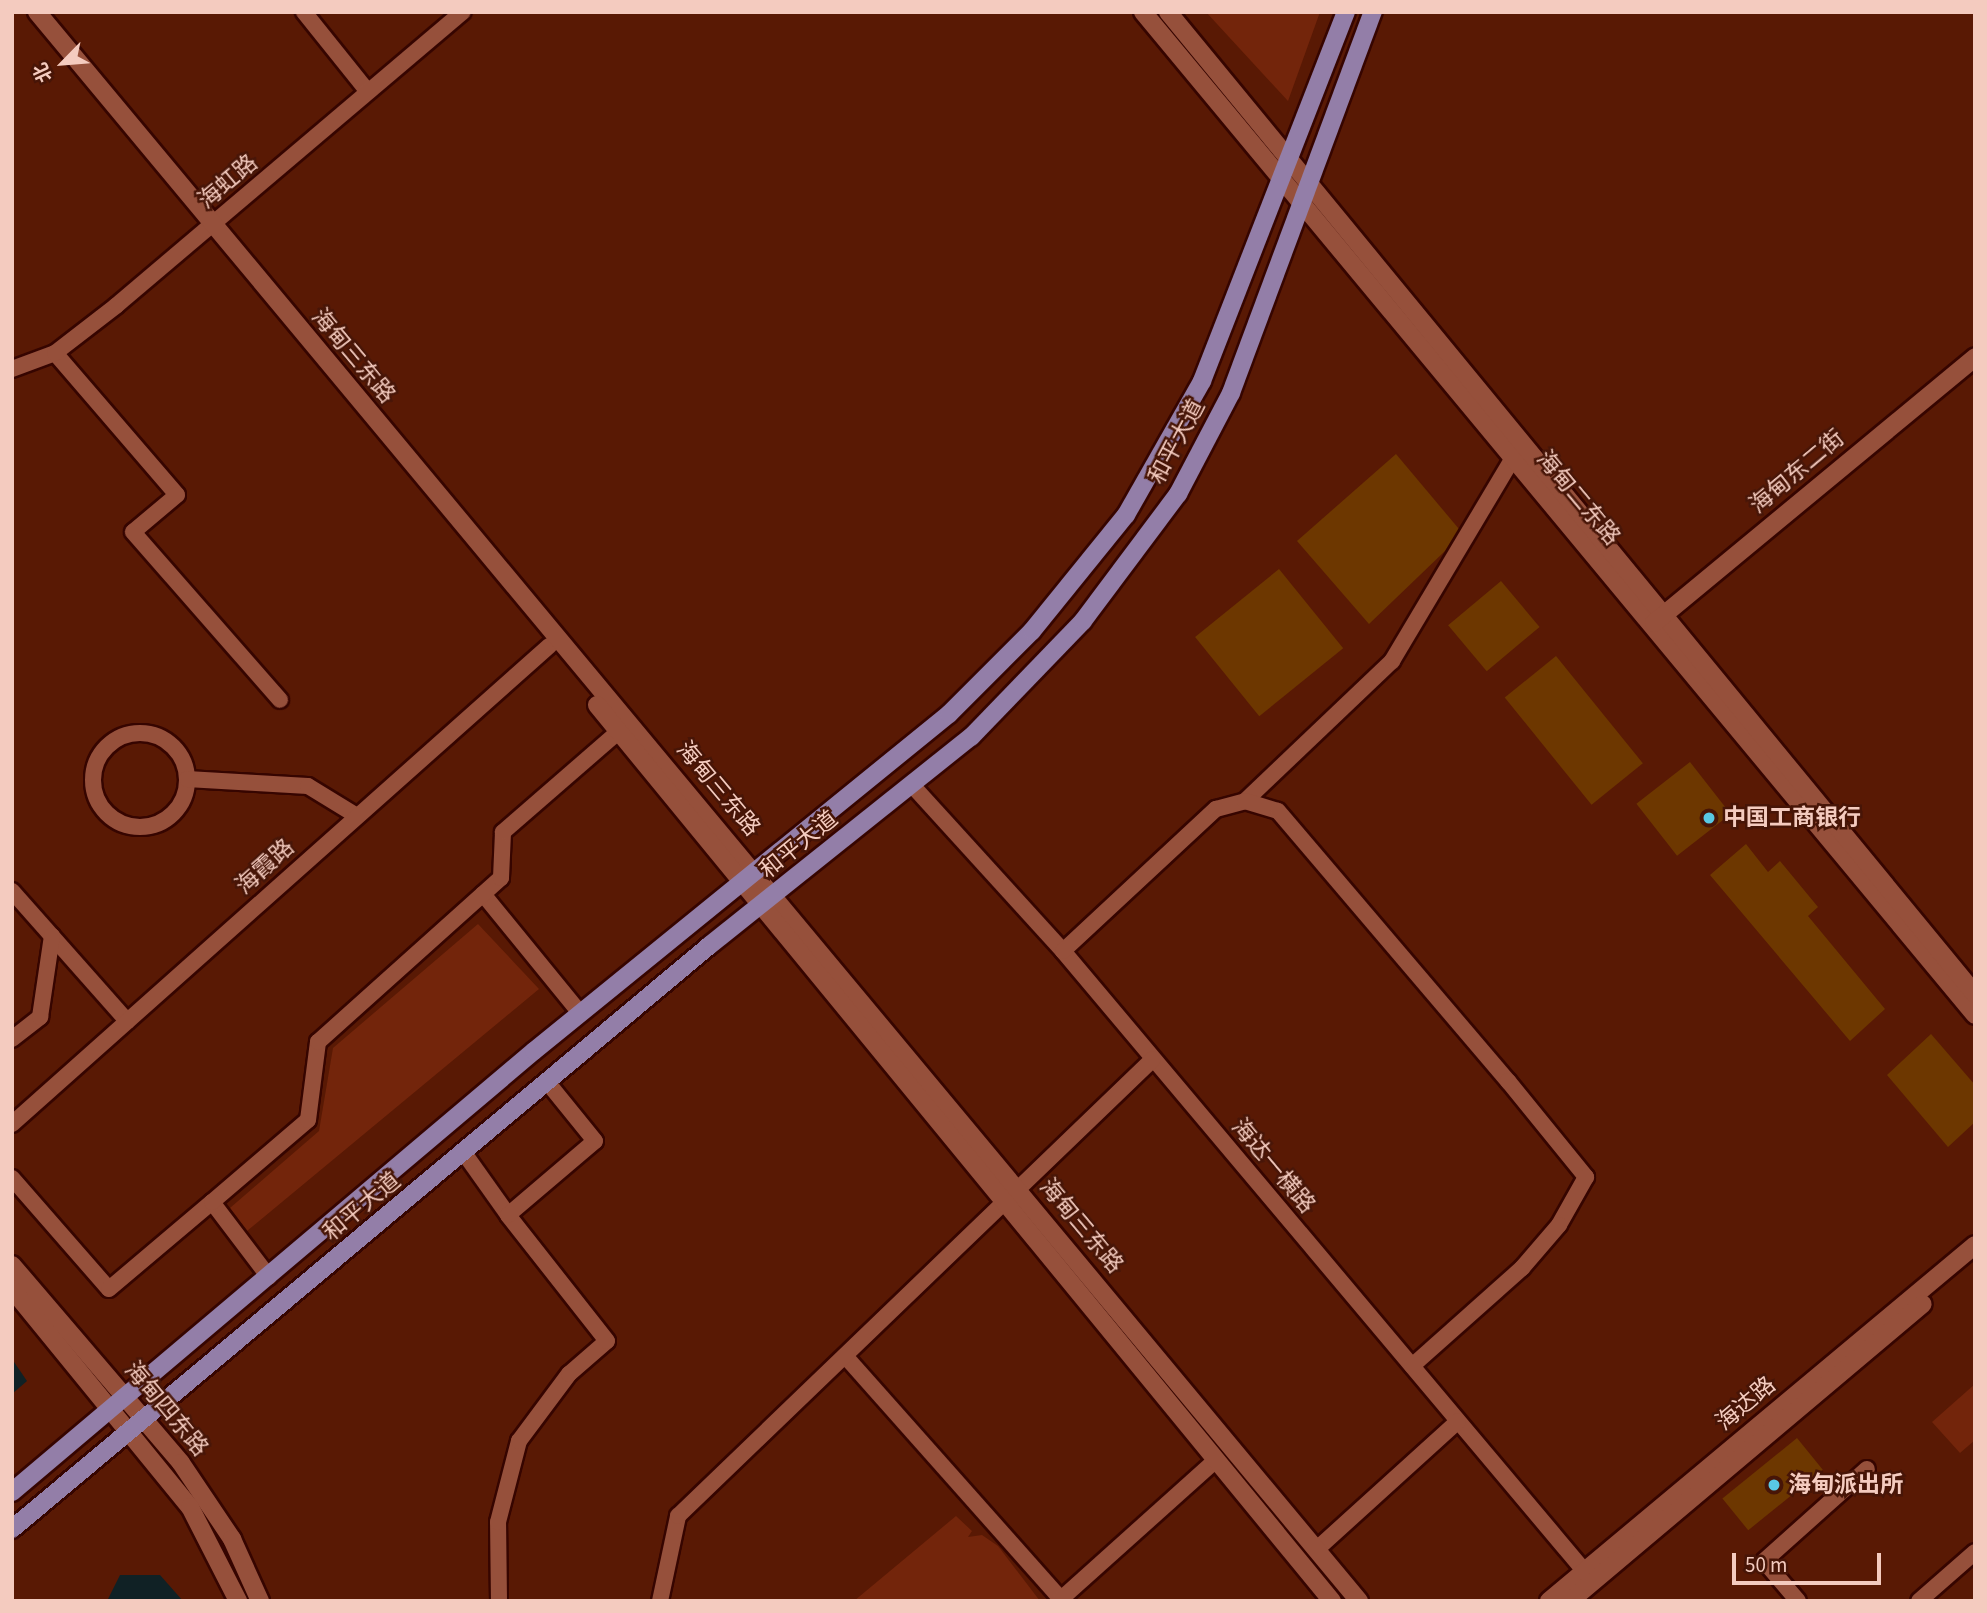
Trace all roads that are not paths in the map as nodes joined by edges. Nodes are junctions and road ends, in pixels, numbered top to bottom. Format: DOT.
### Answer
graph roads {
  1 [pos="23,12"];
  2 [pos="37,12"];
  3 [pos="304,12"];
  4 [pos="462,12"];
  5 [pos="1143,12"];
  6 [pos="1168,12"];
  7 [pos="1346,12"];
  8 [pos="1373,12"];
  9 [pos="368,92"];
  10 [pos="1291,161"];
  11 [pos="1283,181"];
  12 [pos="1311,187"];
  13 [pos="1304,207"];
  14 [pos="208,228"];
  15 [pos="55,352"];
  16 [pos="1975,357"];
  17 [pos="12,369"];
  18 [pos="1975,369"];
  19 [pos="1513,458"];
  20 [pos="1659,624"];
  21 [pos="549,646"];
  22 [pos="280,700"];
  23 [pos="620,731"];
  24 [pos="187,779"];
  25 [pos="912,785"];
  26 [pos="1245,801"];
  27 [pos="357,816"];
  28 [pos="756,872"];
  29 [pos="740,885"];
  30 [pos="12,891"];
  31 [pos="483,894"];
  32 [pos="775,895"];
  33 [pos="759,908"];
  34 [pos="52,936"];
  35 [pos="1063,951"];
  36 [pos="1975,994"];
  37 [pos="580,1013"];
  38 [pos="1975,1014"];
  39 [pos="127,1021"];
  40 [pos="12,1039"];
  41 [pos="1153,1059"];
  42 [pos="548,1083"];
  43 [pos="12,1124"];
  44 [pos="464,1153"];
  45 [pos="12,1178"];
  46 [pos="1019,1190"];
  47 [pos="212,1202"];
  48 [pos="1004,1205"];
  49 [pos="508,1215"];
  50 [pos="1975,1245"];
  51 [pos="1975,1260"];
  52 [pos="12,1265"];
  53 [pos="269,1277"];
  54 [pos="12,1289"];
  55 [pos="846,1357"];
  56 [pos="1412,1366"];
  57 [pos="118,1404"];
  58 [pos="145,1421"];
  59 [pos="1458,1421"];
  60 [pos="131,1432"];
  61 [pos="1216,1460"];
  62 [pos="1867,1469"];
  63 [pos="12,1492"];
  64 [pos="12,1529"];
  65 [pos="1317,1549"];
  66 [pos="1975,1552"];
  67 [pos="1589,1576"];
  68 [pos="1062,1600"];
  69 [pos="237,1601"];
  70 [pos="260,1601"];
  71 [pos="499,1601"];
  72 [pos="660,1601"];
  73 [pos="1332,1601"];
  74 [pos="1359,1601"];
  75 [pos="1549,1601"];
  76 [pos="1570,1601"];
  77 [pos="1798,1601"];
  78 [pos="1919,1601"];
  1 -- 14 [label="main road"];
  2 -- 14 [label="main road, 海甸三东路"];
  3 -- 9 [label="street"];
  4 -- 9 [label="street, 海虹路"];
  5 -- 11 [label="main road, 海甸二东路"];
  6 -- 10 [label="main road, 海甸二东路"];
  7 -- 10 [label="main road, 和平大道"];
  8 -- 12 [label="main road, 和平大道"];
  9 -- 14 [label="street, 海虹路"];
  10 -- 11 [label="main road, 和平大道"];
  10 -- 12 [label="main road, 海甸二东路"];
  11 -- 13 [label="main road, 海甸二东路"];
  11 -- 28 [label="main road, 和平大道"];
  12 -- 13 [label="main road, 和平大道"];
  12 -- 20 [label="main road, 海甸二东路"];
  13 -- 19 [label="main road, 海甸二东路"];
  13 -- 25 [label="main road, 和平大道"];
  14 -- 15 [label="street, 海虹路"];
  14 -- 21 [label="main road"];
  14 -- 28 [label="main road, 海甸三东路"];
  15 -- 17 [label="street, 海虹路"];
  15 -- 22 [label="street"];
  16 -- 20 [label="main road, 海甸东二街"];
  18 -- 20 [label="main road, 海甸东二街"];
  19 -- 20 [label="main road, 海甸二东路"];
  19 -- 26 [label="street"];
  20 -- 36 [label="main road, 海甸二东路"];
  20 -- 38 [label="main road, 海甸二东路"];
  21 -- 23 [label="main road"];
  21 -- 27 [label="street, 海霞路"];
  23 -- 29 [label="main road"];
  23 -- 31 [label="street"];
  24 -- 24 [label="street"];
  24 -- 27 [label="street"];
  25 -- 32 [label="main road, 和平大道"];
  25 -- 35 [label="street, 海达一横路"];
  26 -- 35 [label="street"];
  26 -- 56 [label="street"];
  27 -- 39 [label="street, 海霞路"];
  28 -- 29 [label="main road, 和平大道"];
  28 -- 32 [label="main road, 海甸三东路"];
  29 -- 33 [label="main road"];
  29 -- 37 [label="main road, 和平大道"];
  30 -- 34 [label="street"];
  31 -- 37 [label="street"];
  31 -- 47 [label="street"];
  32 -- 33 [label="main road, 和平大道"];
  32 -- 46 [label="main road, 海甸三东路"];
  33 -- 42 [label="main road, 和平大道"];
  33 -- 48 [label="main road"];
  34 -- 39 [label="street"];
  34 -- 40 [label="street"];
  35 -- 41 [label="street, 海达一横路"];
  37 -- 53 [label="main road, 和平大道"];
  39 -- 43 [label="street, 海霞路"];
  41 -- 46 [label="street"];
  41 -- 56 [label="street, 海达一横路"];
  42 -- 44 [label="main road, 和平大道"];
  42 -- 49 [label="street"];
  44 -- 49 [label="street"];
  44 -- 58 [label="main road, 和平大道"];
  45 -- 47 [label="street"];
  46 -- 48 [label="street"];
  46 -- 65 [label="main road, 海甸三东路"];
  47 -- 53 [label="street"];
  48 -- 55 [label="street"];
  48 -- 61 [label="main road"];
  49 -- 71 [label="street"];
  50 -- 67 [label="main road, 海达路"];
  51 -- 67 [label="main road, 海达路"];
  52 -- 57 [label="main road, 海甸四东路"];
  53 -- 57 [label="main road, 和平大道"];
  54 -- 57 [label="main road, 海甸四东路"];
  55 -- 68 [label="street"];
  55 -- 72 [label="street"];
  56 -- 59 [label="street, 海达一横路"];
  57 -- 58 [label="main road, 海甸四东路"];
  57 -- 60 [label="main road, 海甸四东路"];
  57 -- 63 [label="main road, 和平大道"];
  58 -- 60 [label="main road, 和平大道"];
  58 -- 70 [label="main road, 海甸四东路"];
  59 -- 65 [label="street"];
  59 -- 67 [label="street, 海达一横路"];
  60 -- 64 [label="main road, 和平大道"];
  60 -- 69 [label="main road, 海甸四东路"];
  61 -- 68 [label="street"];
  61 -- 73 [label="main road"];
  62 -- 77 [label="street"];
  65 -- 74 [label="main road, 海甸三东路"];
  66 -- 78 [label="street"];
  67 -- 75 [label="main road, 海达路"];
  67 -- 76 [label="main road, 海达路"];
}
